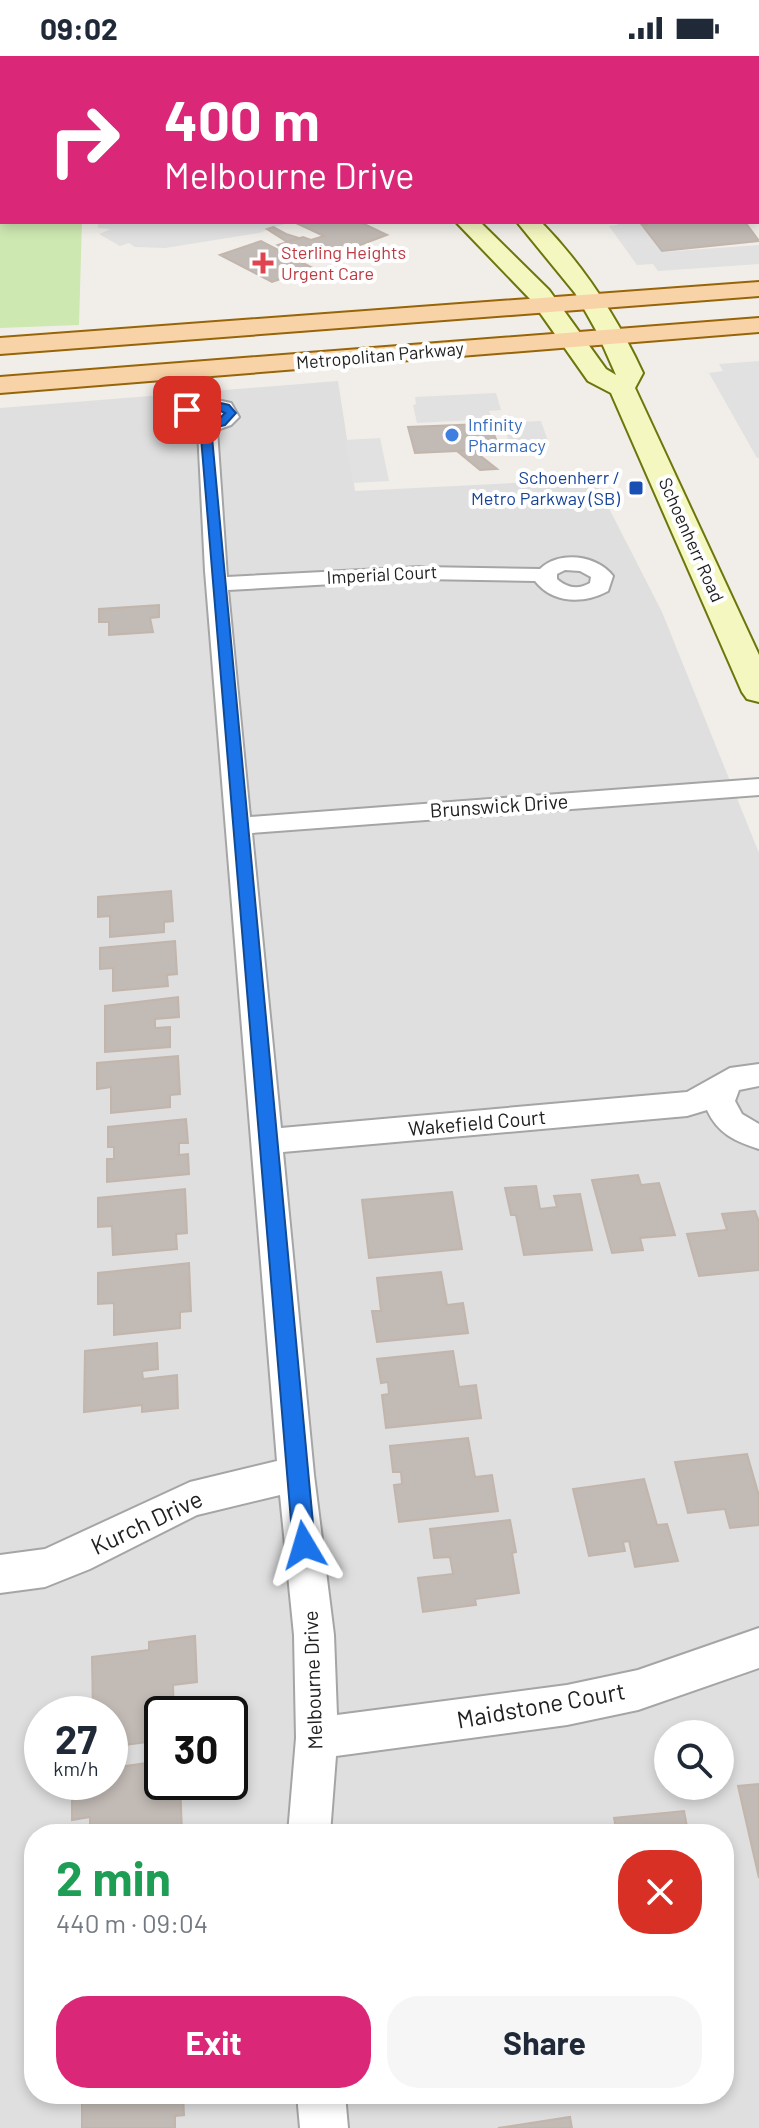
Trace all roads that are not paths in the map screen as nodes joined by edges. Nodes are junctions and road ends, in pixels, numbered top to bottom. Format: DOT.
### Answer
graph roads {
  1 [pos="471,224"];
  2 [pos="480,224"];
  3 [pos="521,224"];
  4 [pos="530,224"];
  5 [pos="521,274"];
  6 [pos="759,289"];
  7 [pos="595,302"];
  8 [pos="549,305"];
  9 [pos="481,311"];
  10 [pos="759,325"];
  11 [pos="615,337"];
  12 [pos="575,340"];
  13 [pos="76,342"];
  14 [pos="0,346"];
  15 [pos="60,381"];
  16 [pos="0,385"];
  17 [pos="622,388"];
  18 [pos="207,425"];
  19 [pos="546,575"];
  20 [pos="218,584"];
  21 [pos="759,692"];
  22 [pos="759,787"];
  23 [pos="239,826"];
  24 [pos="759,1075"];
  25 [pos="725,1084"];
  26 [pos="687,1104"];
  27 [pos="731,1125"];
  28 [pos="759,1137"];
  29 [pos="267,1141"];
  30 [pos="296,1475"];
  31 [pos="0,1574"];
  32 [pos="759,1648"];
  33 [pos="317,1738"];
  34 [pos="310,1824"];
  35 [pos="322,2104"];
  36 [pos="324,2128"];
  1 -- 5 [label="main road, Schoenherr Road"];
  2 -- 3 [label="main road"];
  4 -- 7 [label="main road, Schoenherr Road"];
  5 -- 8 [label="main road, Schoenherr Road"];
  5 -- 9 [label="main road"];
  6 -- 7 [label="main road, Metropolitan Parkway"];
  7 -- 8 [label="main road, Metropolitan Parkway"];
  7 -- 11 [label="main road, Schoenherr Road"];
  8 -- 9 [label="main road, Metropolitan Parkway"];
  8 -- 12 [label="main road, Schoenherr Road"];
  9 -- 13 [label="main road, Metropolitan Parkway"];
  10 -- 11 [label="main road, Metropolitan Parkway"];
  11 -- 12 [label="main road, Metropolitan Parkway"];
  11 -- 17 [label="main road, Schoenherr Road"];
  12 -- 15 [label="main road, Metropolitan Parkway"];
  12 -- 17 [label="main road, Schoenherr Road"];
  13 -- 14 [label="main road, Metropolitan Parkway"];
  13 -- 15 [label="main road"];
  15 -- 16 [label="main road, Metropolitan Parkway"];
  17 -- 21 [label="main road, Schoenherr Road"];
  18 -- 20 [label="street, Melbourne Drive"];
  19 -- 20 [label="street, Imperial Court"];
  20 -- 23 [label="street, Melbourne Drive"];
  22 -- 23 [label="street, Brunswick Drive"];
  23 -- 29 [label="street, Melbourne Drive"];
  24 -- 25 [label="street, Wakefield Court"];
  25 -- 26 [label="street, Wakefield Court"];
  25 -- 27 [label="street"];
  26 -- 27 [label="street"];
  26 -- 29 [label="street, Wakefield Court"];
  27 -- 28 [label="street"];
  29 -- 30 [label="street, Melbourne Drive"];
  30 -- 31 [label="street, Kurch Drive"];
  30 -- 33 [label="street, Melbourne Drive"];
  32 -- 33 [label="street, Maidstone Court"];
  33 -- 34 [label="street, Melbourne Drive"];
  35 -- 36 [label="street"];
}
